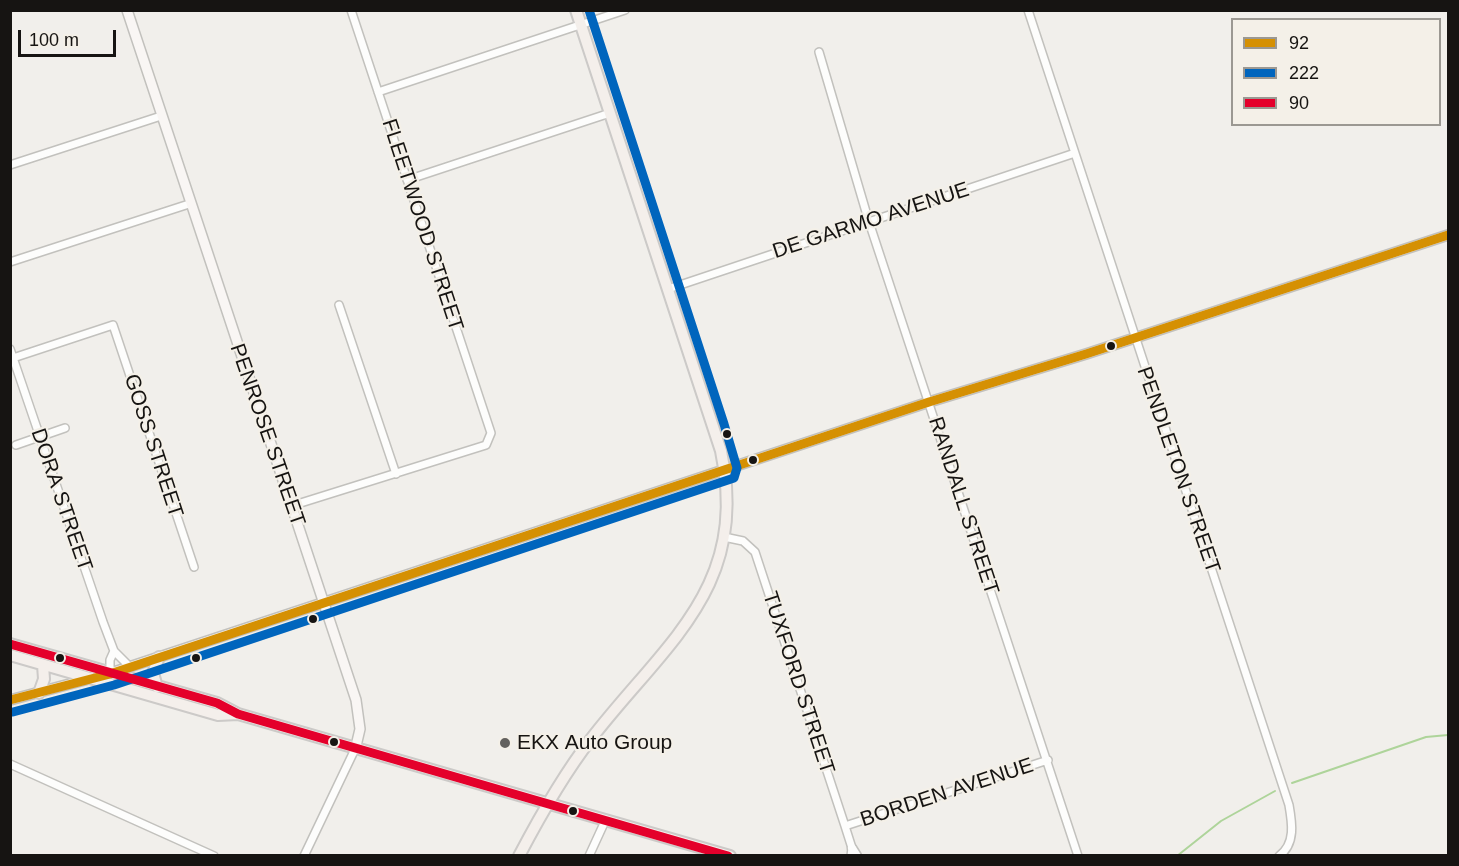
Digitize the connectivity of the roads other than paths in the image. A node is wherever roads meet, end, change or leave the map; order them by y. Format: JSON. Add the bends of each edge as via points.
{"nodes":[{"id":1,"x":127,"y":10,"type":"edge"},
{"id":2,"x":351,"y":10,"type":"edge"},
{"id":3,"x":576,"y":10,"type":"edge"},
{"id":4,"x":625,"y":10,"type":"edge"},
{"id":5,"x":1028,"y":10,"type":"edge"},
{"id":6,"x":581,"y":25,"type":"junction"},
{"id":7,"x":819,"y":52,"type":"dead end"},
{"id":8,"x":378,"y":92,"type":"junction"},
{"id":9,"x":610,"y":113,"type":"junction"},
{"id":10,"x":161,"y":116,"type":"junction"},
{"id":11,"x":1075,"y":153,"type":"junction"},
{"id":12,"x":10,"y":165,"type":"edge"},
{"id":13,"x":406,"y":180,"type":"junction"},
{"id":14,"x":189,"y":204,"type":"junction"},
{"id":15,"x":869,"y":222,"type":"junction"},
{"id":16,"x":1449,"y":235,"type":"edge"},
{"id":17,"x":10,"y":262,"type":"edge"},
{"id":18,"x":668,"y":289,"type":"junction"},
{"id":19,"x":339,"y":304,"type":"dead end"},
{"id":20,"x":1134,"y":338,"type":"junction"},
{"id":21,"x":10,"y":349,"type":"edge"},
{"id":22,"x":12,"y":359,"type":"edge"},
{"id":23,"x":929,"y":402,"type":"junction"},
{"id":24,"x":65,"y":428,"type":"dead end"},
{"id":25,"x":39,"y":437,"type":"junction"},
{"id":26,"x":16,"y":445,"type":"dead end"},
{"id":27,"x":725,"y":470,"type":"junction"},
{"id":28,"x":396,"y":474,"type":"junction"},
{"id":29,"x":291,"y":506,"type":"junction"},
{"id":30,"x":724,"y":537,"type":"junction"},
{"id":31,"x":194,"y":567,"type":"dead end"},
{"id":32,"x":324,"y":602,"type":"junction"},
{"id":33,"x":10,"y":644,"type":"edge"},
{"id":34,"x":114,"y":651,"type":"junction"},
{"id":35,"x":10,"y":655,"type":"edge"},
{"id":36,"x":159,"y":657,"type":"junction"},
{"id":37,"x":43,"y":665,"type":"junction"},
{"id":38,"x":130,"y":667,"type":"junction"},
{"id":39,"x":110,"y":674,"type":"junction"},
{"id":40,"x":91,"y":678,"type":"junction"},
{"id":41,"x":157,"y":687,"type":"junction"},
{"id":42,"x":39,"y":693,"type":"junction"},
{"id":43,"x":10,"y":700,"type":"edge"},
{"id":44,"x":238,"y":714,"type":"junction"},
{"id":45,"x":356,"y":746,"type":"junction"},
{"id":46,"x":1048,"y":760,"type":"junction"},
{"id":47,"x":10,"y":764,"type":"edge"},
{"id":48,"x":549,"y":803,"type":"junction"},
{"id":49,"x":606,"y":819,"type":"junction"},
{"id":50,"x":845,"y":826,"type":"junction"},
{"id":51,"x":853,"y":853,"type":"edge"},
{"id":52,"x":214,"y":855,"type":"edge"},
{"id":53,"x":304,"y":855,"type":"edge"},
{"id":54,"x":519,"y":855,"type":"edge"},
{"id":55,"x":589,"y":855,"type":"edge"},
{"id":56,"x":730,"y":855,"type":"edge"},
{"id":57,"x":1078,"y":855,"type":"edge"},
{"id":58,"x":1279,"y":855,"type":"edge"}],
"edges":[{"from":1,"to":10,"type":"main road","name":"PENROSE STREET"},
{"from":2,"to":8,"type":"street","name":"FLEETWOOD STREET"},
{"from":3,"to":6,"type":"main road"},
{"from":4,"to":6,"type":"street"},
{"from":5,"to":11,"type":"street","name":"PENDLETON STREET"},
{"from":6,"to":8,"type":"street"},
{"from":6,"to":9,"type":"main road"},
{"from":7,"to":15,"type":"street","name":"RANDALL STREET"},
{"from":8,"to":13,"type":"street","name":"FLEETWOOD STREET"},
{"from":9,"to":13,"type":"street"},
{"from":9,"to":18,"type":"main road"},
{"from":10,"to":12,"type":"street"},
{"from":10,"to":14,"type":"main road","name":"PENROSE STREET"},
{"from":11,"to":15,"type":"street","name":"DE GARMO AVENUE"},
{"from":11,"to":20,"type":"street","name":"PENDLETON STREET"},
{"from":13,"to":28,"type":"street","name":"FLEETWOOD STREET","via":[[491,433],[486,445]]},
{"from":14,"to":17,"type":"street"},
{"from":14,"to":29,"type":"main road","name":"PENROSE STREET"},
{"from":15,"to":18,"type":"street","name":"DE GARMO AVENUE"},
{"from":15,"to":23,"type":"street","name":"RANDALL STREET"},
{"from":16,"to":20,"type":"main road"},
{"from":18,"to":27,"type":"main road"},
{"from":19,"to":28,"type":"street"},
{"from":20,"to":23,"type":"main road"},
{"from":20,"to":58,"type":"street","name":"PENDLETON STREET","via":[[1289,805],[1293,827],[1285,851]]},
{"from":21,"to":22,"type":"street","name":"DORA STREET"},
{"from":22,"to":25,"type":"street","name":"DORA STREET"},
{"from":22,"to":31,"type":"street","name":"GOSS STREET","via":[[113,325]]},
{"from":23,"to":27,"type":"main road"},
{"from":23,"to":46,"type":"street","name":"RANDALL STREET"},
{"from":24,"to":25,"type":"street"},
{"from":25,"to":26,"type":"street"},
{"from":25,"to":34,"type":"street","name":"DORA STREET"},
{"from":27,"to":30,"type":"main road"},
{"from":27,"to":32,"type":"main road"},
{"from":28,"to":29,"type":"street"},
{"from":29,"to":32,"type":"main road","name":"PENROSE STREET"},
{"from":30,"to":48,"type":"main road","via":[[715,572],[696,612],[591,739]]},
{"from":30,"to":50,"type":"street","name":"TUXFORD STREET","via":[[743,541],[754,552]]},
{"from":32,"to":36,"type":"main road"},
{"from":32,"to":45,"type":"main road","name":"PENROSE STREET","via":[[358,707],[360,729]]},
{"from":33,"to":39,"type":"main road"},
{"from":34,"to":38,"type":"street","name":"DORA STREET"},
{"from":34,"to":39,"type":"street","name":"DORA STREET"},
{"from":35,"to":37,"type":"main road"},
{"from":36,"to":38,"type":"main road"},
{"from":36,"to":41,"type":"main road","via":[[153,673]]},
{"from":37,"to":40,"type":"main road"},
{"from":37,"to":42,"type":"main road"},
{"from":38,"to":39,"type":"main road"},
{"from":39,"to":40,"type":"main road"},
{"from":39,"to":41,"type":"main road"},
{"from":40,"to":42,"type":"main road"},
{"from":40,"to":44,"type":"main road","via":[[218,715]]},
{"from":41,"to":44,"type":"main road","via":[[229,707]]},
{"from":42,"to":43,"type":"main road"},
{"from":44,"to":45,"type":"main road"},
{"from":45,"to":48,"type":"main road"},
{"from":45,"to":53,"type":"street","name":"PENROSE STREET"},
{"from":46,"to":50,"type":"street","name":"BORDEN AVENUE"},
{"from":46,"to":57,"type":"street","name":"RANDALL STREET"},
{"from":47,"to":52,"type":"street"},
{"from":48,"to":49,"type":"main road"},
{"from":48,"to":54,"type":"main road"},
{"from":49,"to":55,"type":"street"},
{"from":49,"to":56,"type":"main road"},
{"from":50,"to":51,"type":"street","name":"TUXFORD STREET"}]}
